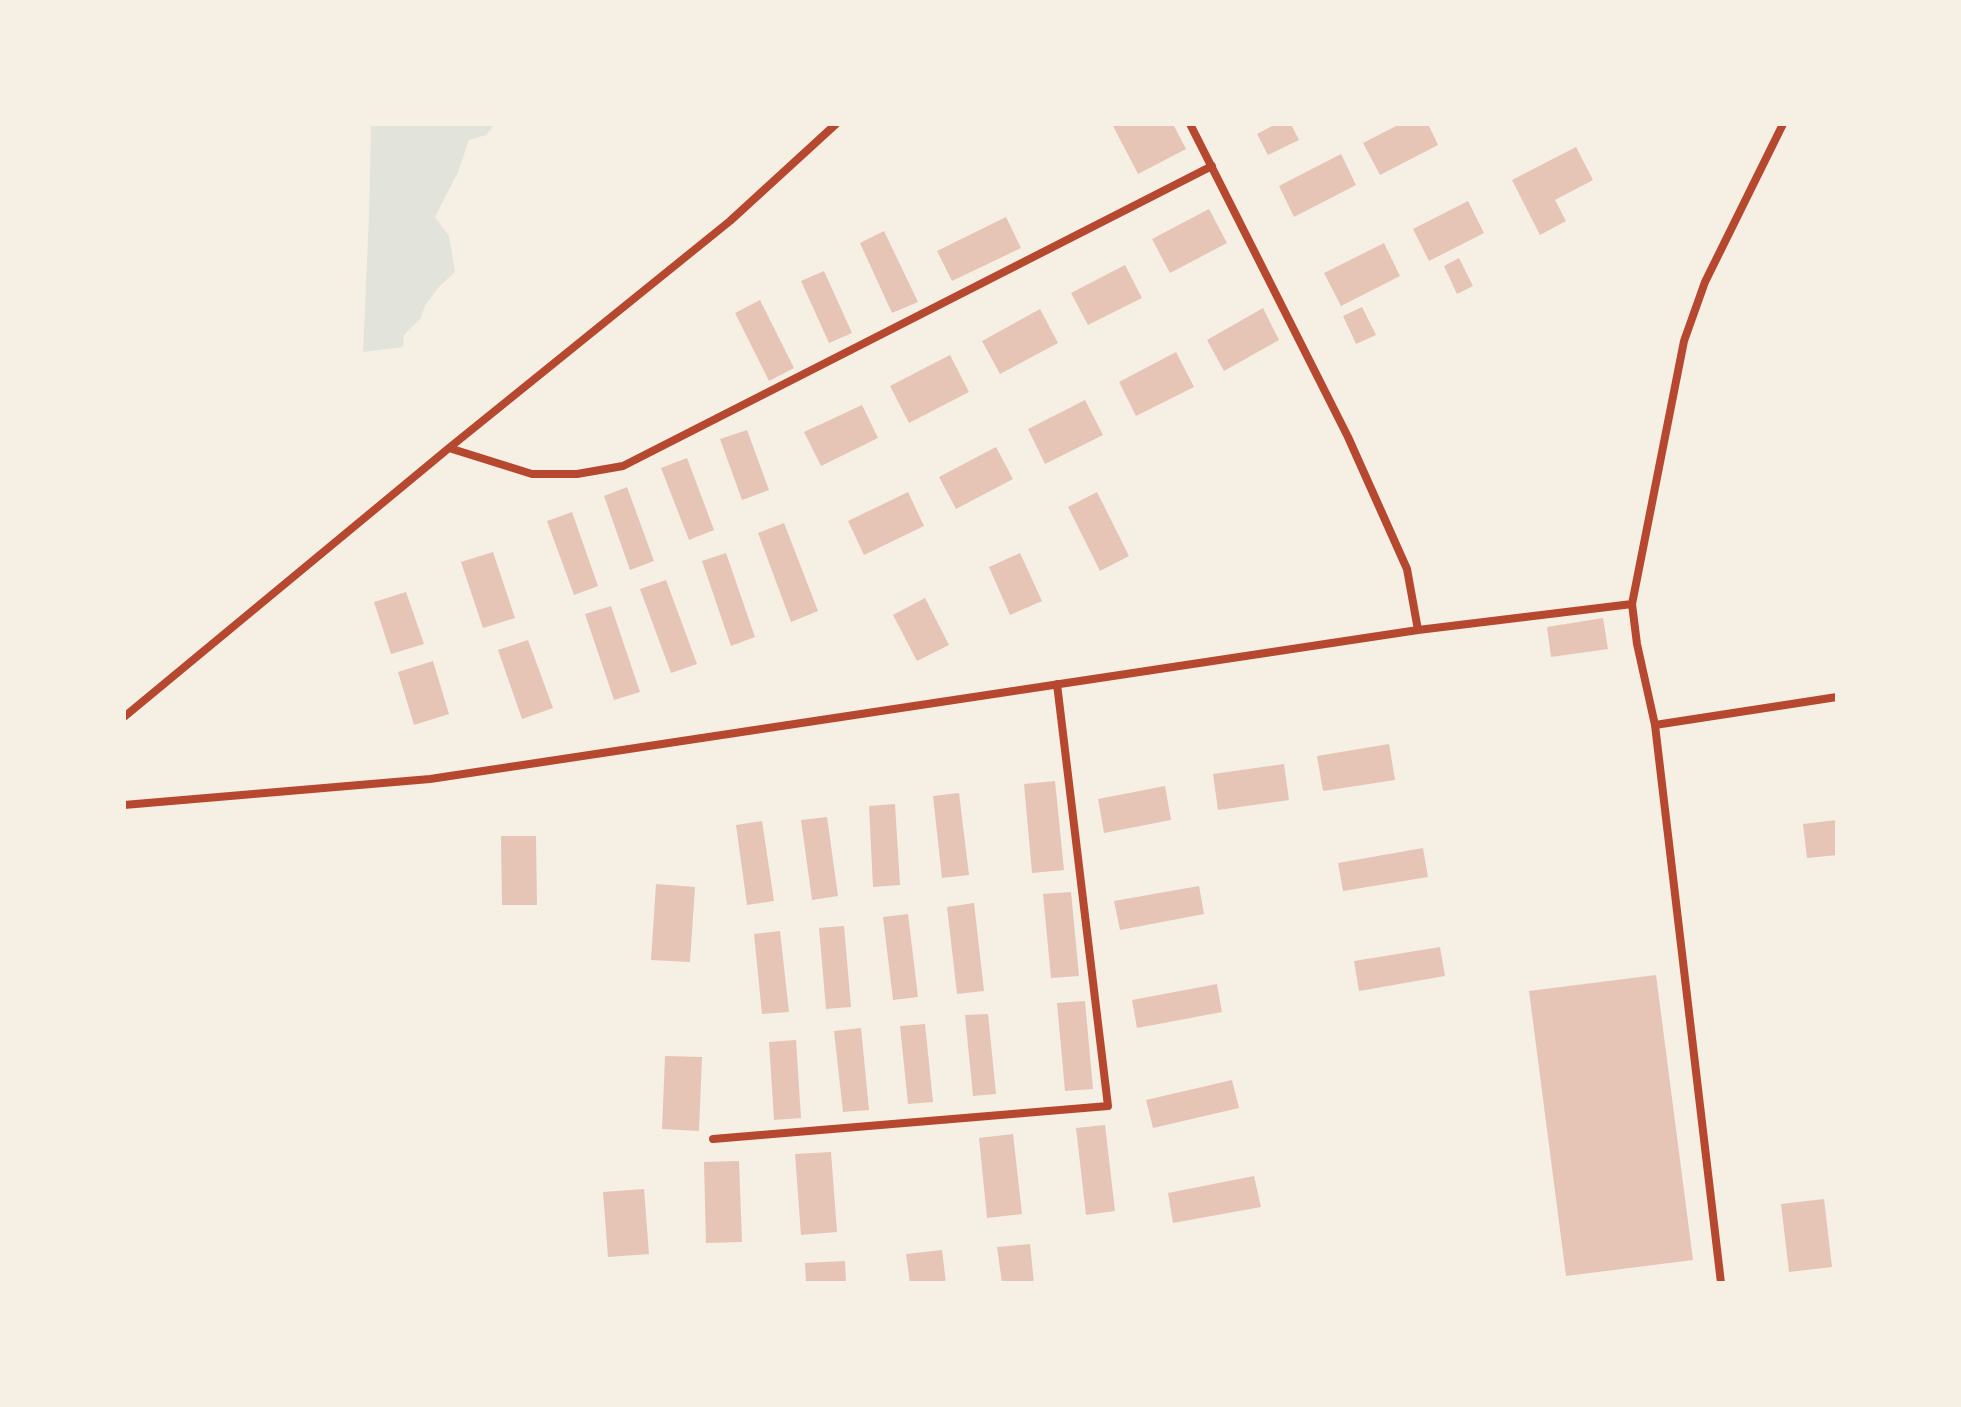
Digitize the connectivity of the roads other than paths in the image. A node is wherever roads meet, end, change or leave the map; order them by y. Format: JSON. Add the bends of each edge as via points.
{"nodes":[{"id":1,"x":836,"y":124,"type":"edge"},
{"id":2,"x":1190,"y":124,"type":"edge"},
{"id":3,"x":1783,"y":124,"type":"edge"},
{"id":4,"x":1212,"y":166,"type":"junction"},
{"id":5,"x":449,"y":448,"type":"junction"},
{"id":6,"x":1632,"y":604,"type":"junction"},
{"id":7,"x":1418,"y":630,"type":"junction"},
{"id":8,"x":1057,"y":684,"type":"junction"},
{"id":9,"x":1837,"y":697,"type":"edge"},
{"id":10,"x":124,"y":717,"type":"edge"},
{"id":11,"x":1655,"y":725,"type":"junction"},
{"id":12,"x":124,"y":805,"type":"edge"},
{"id":13,"x":713,"y":1139,"type":"dead end"},
{"id":14,"x":1721,"y":1283,"type":"edge"}],
"edges":[{"from":1,"to":5,"type":"street","via":[[730,221]]},
{"from":2,"to":4,"type":"street"},
{"from":3,"to":6,"type":"street","via":[[1705,282],[1684,341]]},
{"from":4,"to":5,"type":"street","via":[[623,466],[532,474]]},
{"from":4,"to":7,"type":"street","via":[[1407,569]]},
{"from":5,"to":10,"type":"street"},
{"from":6,"to":7,"type":"street"},
{"from":6,"to":11,"type":"street"},
{"from":7,"to":8,"type":"street"},
{"from":8,"to":12,"type":"street","via":[[430,779]]},
{"from":8,"to":13,"type":"street","via":[[1108,1106]]},
{"from":9,"to":11,"type":"street"},
{"from":11,"to":14,"type":"street"}]}
